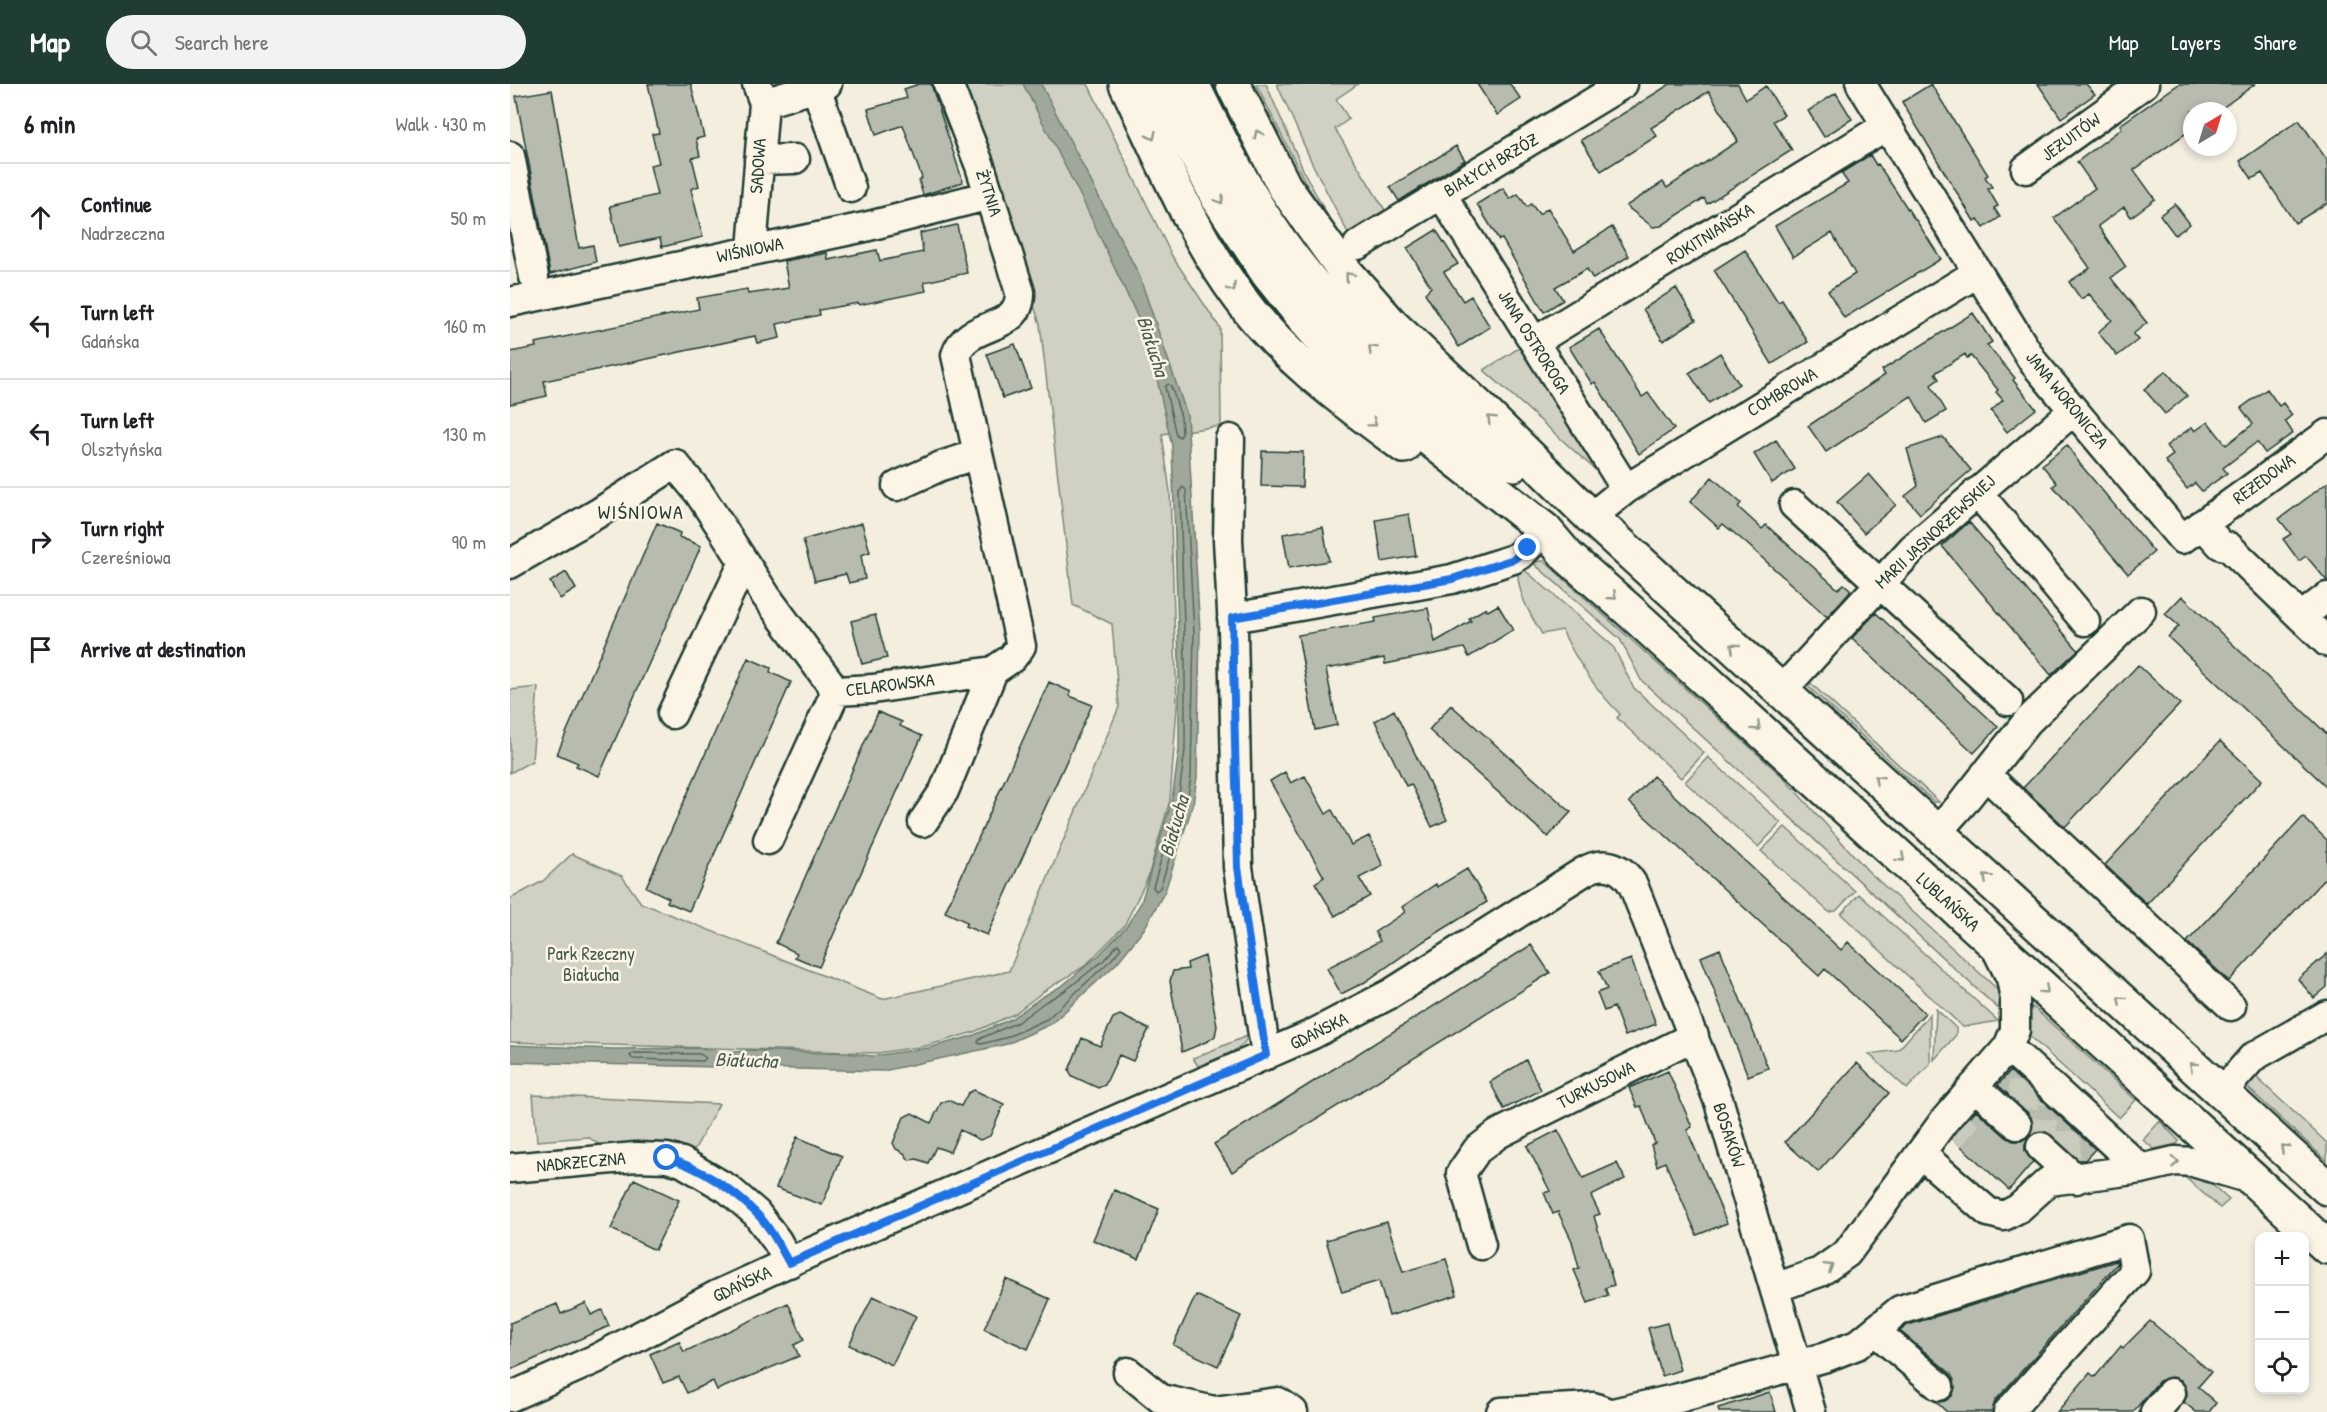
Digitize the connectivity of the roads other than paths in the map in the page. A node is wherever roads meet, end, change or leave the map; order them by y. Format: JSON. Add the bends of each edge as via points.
{"nodes":[{"id":1,"x":948,"y":84,"type":"edge"},
{"id":2,"x":1126,"y":84,"type":"edge"},
{"id":3,"x":1160,"y":84,"type":"edge"},
{"id":4,"x":1192,"y":84,"type":"edge"},
{"id":5,"x":1233,"y":84,"type":"edge"},
{"id":6,"x":1623,"y":84,"type":"edge"},
{"id":7,"x":1861,"y":84,"type":"edge"},
{"id":8,"x":2144,"y":84,"type":"edge"},
{"id":9,"x":821,"y":86,"type":"edge"},
{"id":10,"x":760,"y":94,"type":"edge"},
{"id":11,"x":1887,"y":126,"type":"junction"},
{"id":12,"x":1205,"y":143,"type":"junction"},
{"id":13,"x":510,"y":156,"type":"edge"},
{"id":14,"x":795,"y":159,"type":"dead end"},
{"id":15,"x":759,"y":160,"type":"junction"},
{"id":16,"x":2026,"y":169,"type":"dead end"},
{"id":17,"x":851,"y":188,"type":"dead end"},
{"id":18,"x":990,"y":195,"type":"junction"},
{"id":19,"x":1442,"y":195,"type":"junction"},
{"id":20,"x":1358,"y":245,"type":"dead end"},
{"id":21,"x":752,"y":249,"type":"junction"},
{"id":22,"x":1977,"y":273,"type":"junction"},
{"id":23,"x":534,"y":277,"type":"dead end"},
{"id":24,"x":510,"y":302,"type":"edge"},
{"id":25,"x":1534,"y":342,"type":"junction"},
{"id":26,"x":2073,"y":411,"type":"junction"},
{"id":27,"x":2327,"y":434,"type":"edge"},
{"id":28,"x":1230,"y":439,"type":"dead end"},
{"id":29,"x":978,"y":454,"type":"junction"},
{"id":30,"x":897,"y":486,"type":"dead end"},
{"id":31,"x":1626,"y":489,"type":"junction"},
{"id":32,"x":1977,"y":492,"type":"junction"},
{"id":33,"x":1794,"y":505,"type":"dead end"},
{"id":34,"x":1593,"y":519,"type":"junction"},
{"id":35,"x":2202,"y":524,"type":"junction"},
{"id":36,"x":1533,"y":542,"type":"junction"},
{"id":37,"x":1568,"y":558,"type":"junction"},
{"id":38,"x":744,"y":562,"type":"junction"},
{"id":39,"x":510,"y":564,"type":"edge"},
{"id":40,"x":1878,"y":584,"type":"junction"},
{"id":41,"x":2327,"y":597,"type":"edge"},
{"id":42,"x":2141,"y":611,"type":"dead end"},
{"id":43,"x":2301,"y":617,"type":"junction"},
{"id":44,"x":1232,"y":618,"type":"junction"},
{"id":45,"x":2085,"y":621,"type":"dead end"},
{"id":46,"x":2327,"y":642,"type":"edge"},
{"id":47,"x":993,"y":671,"type":"junction"},
{"id":48,"x":1782,"y":690,"type":"junction"},
{"id":49,"x":836,"y":691,"type":"junction"},
{"id":50,"x":2008,"y":701,"type":"dead end"},
{"id":51,"x":672,"y":714,"type":"dead end"},
{"id":52,"x":1985,"y":774,"type":"junction"},
{"id":53,"x":923,"y":822,"type":"dead end"},
{"id":54,"x":1937,"y":832,"type":"junction"},
{"id":55,"x":768,"y":840,"type":"dead end"},
{"id":56,"x":1620,"y":870,"type":"joint"},
{"id":57,"x":1990,"y":940,"type":"junction"},
{"id":58,"x":2231,"y":1006,"type":"dead end"},
{"id":59,"x":2327,"y":1015,"type":"edge"},
{"id":60,"x":1694,"y":1036,"type":"junction"},
{"id":61,"x":1266,"y":1055,"type":"junction"},
{"id":62,"x":2040,"y":1085,"type":"junction"},
{"id":63,"x":2222,"y":1092,"type":"junction"},
{"id":64,"x":1979,"y":1097,"type":"junction"},
{"id":65,"x":2017,"y":1125,"type":"dead end"},
{"id":66,"x":1950,"y":1137,"type":"tunnel mouth"},
{"id":67,"x":1925,"y":1157,"type":"junction"},
{"id":68,"x":510,"y":1168,"type":"edge"},
{"id":69,"x":2141,"y":1169,"type":"junction"},
{"id":70,"x":2254,"y":1180,"type":"junction"},
{"id":71,"x":2327,"y":1188,"type":"edge"},
{"id":72,"x":1481,"y":1245,"type":"dead end"},
{"id":73,"x":2327,"y":1247,"type":"edge"},
{"id":74,"x":789,"y":1263,"type":"junction"},
{"id":75,"x":1775,"y":1288,"type":"junction"},
{"id":76,"x":1875,"y":1331,"type":"junction"},
{"id":77,"x":1797,"y":1366,"type":"junction"},
{"id":78,"x":1128,"y":1372,"type":"dead end"},
{"id":79,"x":1939,"y":1386,"type":"dead end"},
{"id":80,"x":510,"y":1397,"type":"edge"},
{"id":81,"x":1293,"y":1412,"type":"edge"},
{"id":82,"x":1501,"y":1412,"type":"edge"},
{"id":83,"x":1606,"y":1412,"type":"edge"},
{"id":84,"x":1617,"y":1412,"type":"edge"},
{"id":85,"x":1811,"y":1412,"type":"edge"},
{"id":86,"x":2008,"y":1412,"type":"edge"}],
"edges":[{"from":1,"to":18,"type":"street","name":"ŻYTNIA"},
{"from":2,"to":36,"type":"main road","one_way":true,"via":[[1201,239],[1240,299],[1274,338],[1354,409]]},
{"from":3,"to":12,"type":"main road"},
{"from":4,"to":12,"type":"main road"},
{"from":34,"to":5,"type":"main road","one_way":true,"via":[[1392,326],[1344,270],[1284,186]]},
{"from":6,"to":19,"type":"street","name":"BIAŁYCH BRZÓZ"},
{"from":7,"to":11,"type":"street","name":"JANA WORONICZA"},
{"from":8,"to":16,"type":"street","name":"JEZUITÓW"},
{"from":9,"to":10,"type":"street"},
{"from":9,"to":17,"type":"street"},
{"from":10,"to":15,"type":"street","name":"SADOWA"},
{"from":11,"to":22,"type":"street","name":"JANA WORONICZA"},
{"from":11,"to":25,"type":"street","name":"ROKITNIAŃSKA"},
{"from":34,"to":12,"type":"main road","one_way":true,"via":[[1464,428],[1373,350],[1315,286],[1256,204]]},
{"from":12,"to":37,"type":"main road","one_way":true,"via":[[1218,198],[1288,300],[1336,356],[1407,423],[1545,530]]},
{"from":13,"to":23,"type":"street"},
{"from":14,"to":15,"type":"street"},
{"from":15,"to":21,"type":"street","name":"SADOWA"},
{"from":18,"to":21,"type":"street","name":"WIŚNIOWA","via":[[865,227]]},
{"from":18,"to":29,"type":"street","name":"ŻYTNIA","via":[[1020,303],[1015,314],[967,337],[956,355]]},
{"from":19,"to":20,"type":"street","name":"BIAŁYCH BRZÓZ"},
{"from":19,"to":25,"type":"street","name":"JANA OSTROROGA"},
{"from":21,"to":24,"type":"street","name":"WIŚNIOWA"},
{"from":22,"to":26,"type":"street","name":"JANA WORONICZA","via":[[2034,363]]},
{"from":22,"to":31,"type":"street","name":"COMBROWA"},
{"from":25,"to":31,"type":"street","name":"JANA OSTROROGA"},
{"from":26,"to":32,"type":"street","name":"MARII JASNORZEWSKIEJ"},
{"from":26,"to":35,"type":"street","name":"JANA WORONICZA","via":[[2182,539]]},
{"from":27,"to":35,"type":"street","name":"REZEDOWA"},
{"from":28,"to":44,"type":"street","via":[[1228,540]]},
{"from":29,"to":30,"type":"street"},
{"from":29,"to":47,"type":"street","via":[[1021,646]]},
{"from":31,"to":34,"type":"street","name":"COMBROWA"},
{"from":32,"to":40,"type":"street","name":"MARII JASNORZEWSKIEJ"},
{"from":32,"to":45,"type":"street"},
{"from":33,"to":40,"type":"street"},
{"from":48,"to":34,"type":"main road","one_way":true},
{"from":35,"to":43,"type":"street"},
{"from":36,"to":37,"type":"main road"},
{"from":36,"to":44,"type":"street","via":[[1514,559],[1452,579]]},
{"from":37,"to":57,"type":"main road","name":"LUBLAŃSKA","one_way":true},
{"from":38,"to":39,"type":"street","name":"CELAROWSKA","via":[[675,464]]},
{"from":38,"to":49,"type":"street","name":"CELAROWSKA"},
{"from":38,"to":51,"type":"street"},
{"from":40,"to":48,"type":"street","name":"MARII JASNORZEWSKIEJ"},
{"from":40,"to":50,"type":"street"},
{"from":41,"to":43,"type":"street"},
{"from":42,"to":52,"type":"street","via":[[2034,715]]},
{"from":43,"to":46,"type":"street"},
{"from":44,"to":61,"type":"street","via":[[1238,867]]},
{"from":47,"to":49,"type":"street","name":"CELAROWSKA"},
{"from":47,"to":53,"type":"street","via":[[944,791]]},
{"from":54,"to":48,"type":"main road","one_way":true},
{"from":49,"to":55,"type":"street"},
{"from":52,"to":54,"type":"street"},
{"from":52,"to":58,"type":"street","via":[[2174,939]]},
{"from":63,"to":54,"type":"main road","one_way":true},
{"from":56,"to":60,"type":"street","name":"BOSAKÓW","via":[[1634,885]]},
{"from":56,"to":61,"type":"street","name":"GDAŃSKA","via":[[1606,865],[1591,867],[1370,1006]]},
{"from":57,"to":62,"type":"street","via":[[2012,978],[2015,1030]]},
{"from":57,"to":70,"type":"main road","name":"LUBLAŃSKA","one_way":true},
{"from":59,"to":63,"type":"street","via":[[2253,1057]]},
{"from":60,"to":72,"type":"street","name":"TURKUSOWA","via":[[1498,1134],[1477,1150],[1461,1173]]},
{"from":60,"to":75,"type":"street","name":"BOSAKÓW","via":[[1733,1144]]},
{"from":61,"to":74,"type":"street","name":"GDAŃSKA"},
{"from":62,"to":64,"type":"street"},
{"from":62,"to":69,"type":"street"},
{"from":71,"to":63,"type":"main road","one_way":true},
{"from":64,"to":65,"type":"street"},
{"from":64,"to":67,"type":"street","via":[[1944,1121]]},
{"from":66,"to":67,"type":"street"},
{"from":67,"to":69,"type":"street","via":[[1988,1212],[2004,1216],[2049,1181],[2062,1163]]},
{"from":75,"to":67,"type":"street","one_way":true,"via":[[1820,1272],[1847,1253]]},
{"from":68,"to":74,"type":"street","name":"NADRZECZNA","via":[[636,1157],[682,1162],[728,1189],[756,1213]]},
{"from":69,"to":70,"type":"street","one_way":true,"via":[[2184,1161]]},
{"from":70,"to":73,"type":"main road","name":"LUBLAŃSKA"},
{"from":74,"to":80,"type":"street","name":"GDAŃSKA"},
{"from":75,"to":77,"type":"street","name":"BOSAKÓW"},
{"from":76,"to":77,"type":"street","via":[[1857,1345]]},
{"from":76,"to":79,"type":"street"},
{"from":76,"to":86,"type":"street","via":[[1900,1310],[2129,1239],[2135,1270]]},
{"from":77,"to":84,"type":"street"},
{"from":77,"to":85,"type":"street","name":"BOSAKÓW"},
{"from":78,"to":81,"type":"street","via":[[1161,1399],[1214,1411],[1278,1402]]},
{"from":82,"to":83,"type":"street","via":[[1593,1407]]}]}
